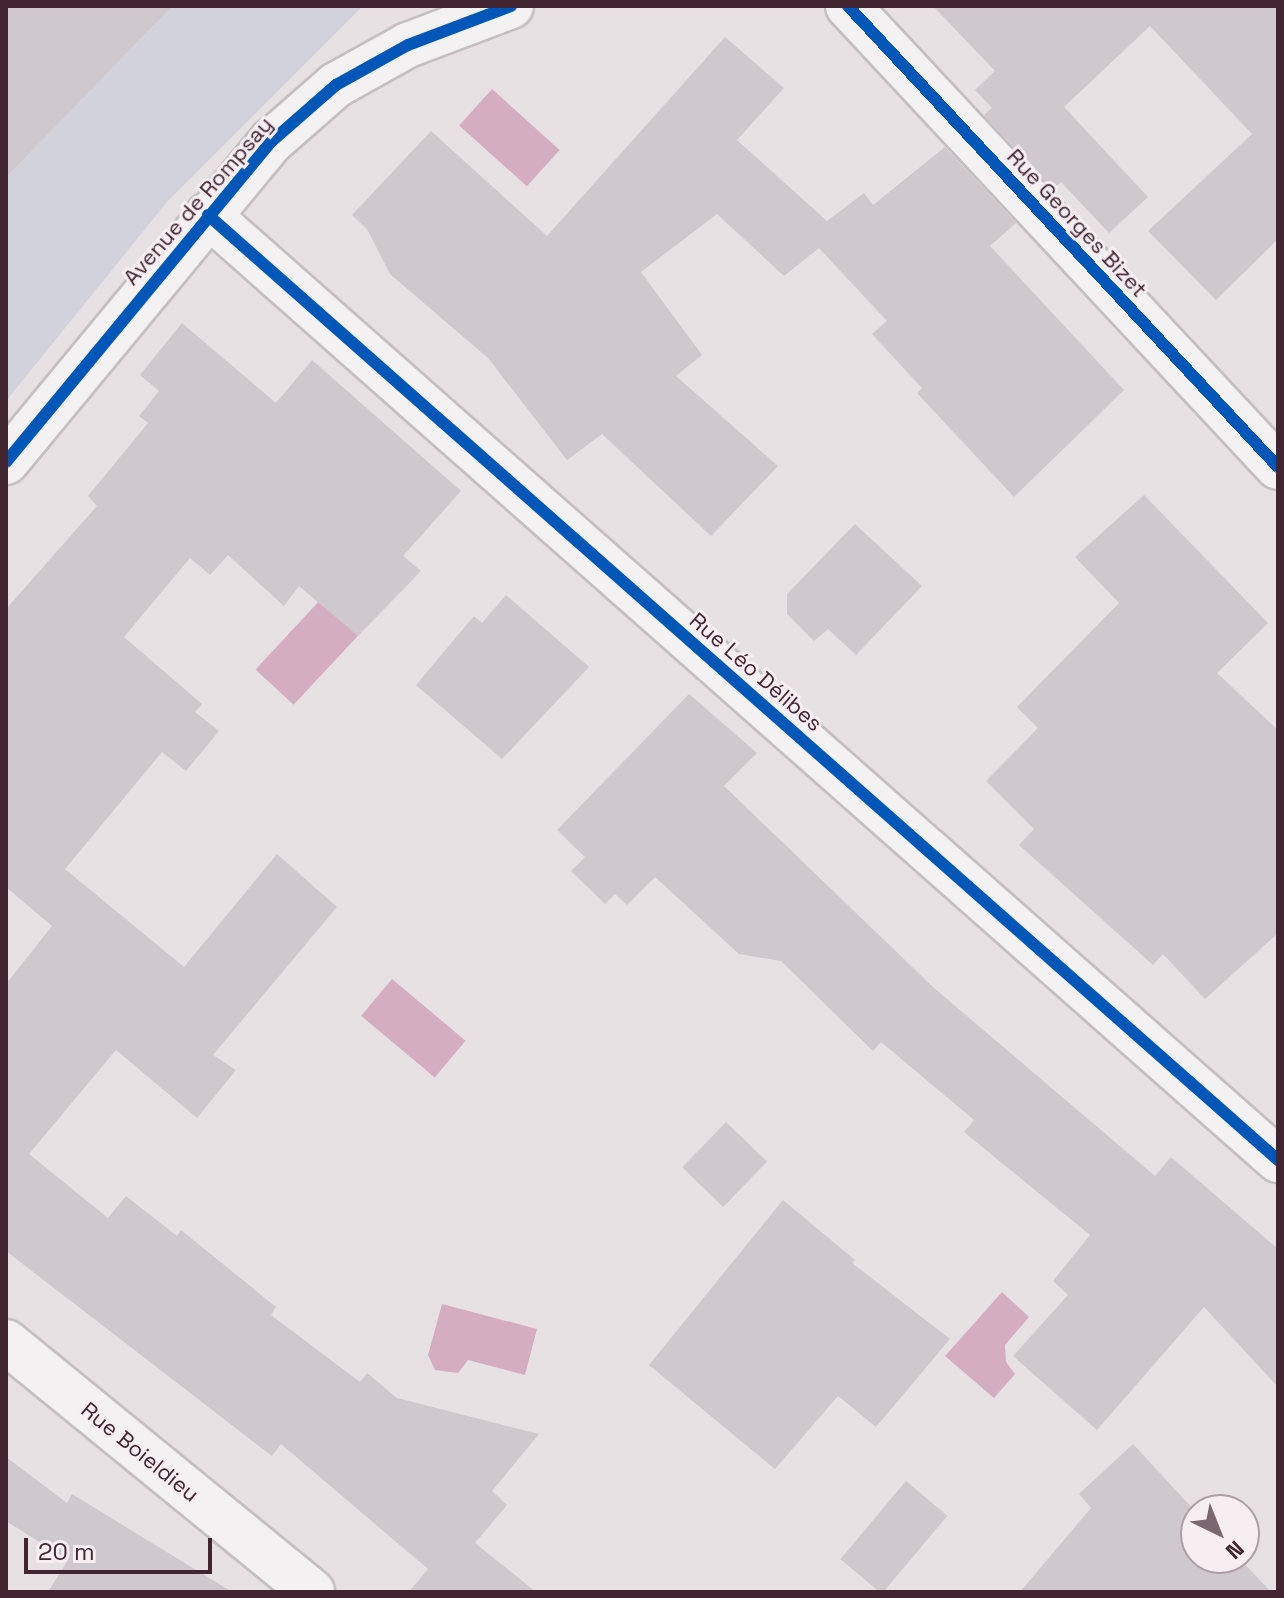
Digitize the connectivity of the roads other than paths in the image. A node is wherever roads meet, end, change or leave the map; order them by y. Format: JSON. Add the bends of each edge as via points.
{"nodes":[{"id":1,"x":511,"y":6,"type":"edge"},
{"id":2,"x":848,"y":6,"type":"edge"},
{"id":3,"x":208,"y":215,"type":"junction"},
{"id":4,"x":6,"y":462,"type":"edge"},
{"id":5,"x":1278,"y":467,"type":"edge"},
{"id":6,"x":1278,"y":1160,"type":"edge"},
{"id":7,"x":6,"y":1342,"type":"edge"},
{"id":8,"x":312,"y":1592,"type":"edge"}],
"edges":[{"from":1,"to":3,"type":"street","name":"Avenue de Rompsay","via":[[408,45],[336,85],[272,141]]},
{"from":2,"to":5,"type":"street","name":"Rue Georges Bizet"},
{"from":3,"to":4,"type":"street","name":"Avenue de Rompsay"},
{"from":3,"to":6,"type":"street","name":"Rue Léo Délibes"},
{"from":7,"to":8,"type":"street","name":"Rue Boieldieu"}]}
